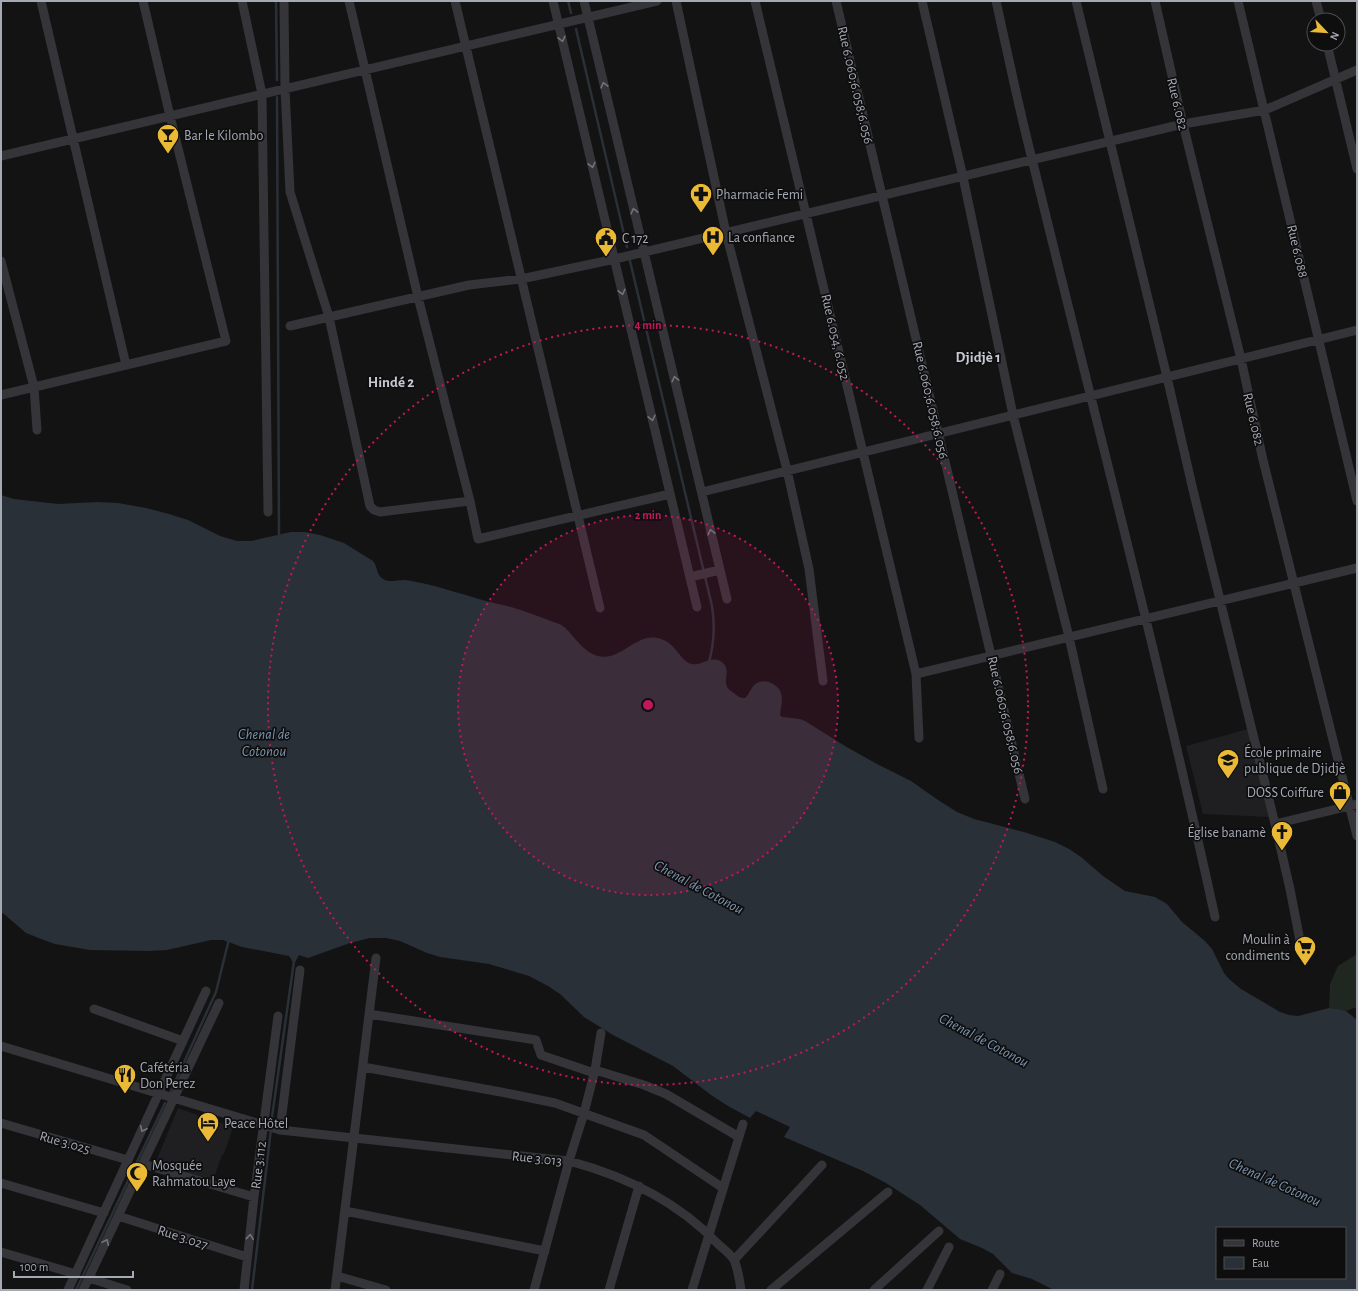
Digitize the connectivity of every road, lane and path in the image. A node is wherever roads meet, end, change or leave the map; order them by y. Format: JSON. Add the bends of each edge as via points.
{"nodes":[{"id":1,"x":41,"y":1,"type":"edge"},
{"id":2,"x":143,"y":1,"type":"edge"},
{"id":3,"x":242,"y":1,"type":"edge"},
{"id":4,"x":284,"y":1,"type":"edge"},
{"id":5,"x":349,"y":1,"type":"edge"},
{"id":6,"x":455,"y":1,"type":"edge"},
{"id":7,"x":553,"y":1,"type":"edge"},
{"id":8,"x":584,"y":1,"type":"edge"},
{"id":9,"x":657,"y":1,"type":"edge"},
{"id":10,"x":676,"y":1,"type":"edge"},
{"id":11,"x":755,"y":1,"type":"edge"},
{"id":12,"x":836,"y":1,"type":"edge"},
{"id":13,"x":922,"y":1,"type":"edge"},
{"id":14,"x":996,"y":1,"type":"edge"},
{"id":15,"x":1076,"y":1,"type":"edge"},
{"id":16,"x":1154,"y":1,"type":"edge"},
{"id":17,"x":1238,"y":1,"type":"edge"},
{"id":18,"x":1316,"y":1,"type":"edge"},
{"id":19,"x":1319,"y":12,"type":"edge"},
{"id":20,"x":585,"y":18,"type":"junction"},
{"id":21,"x":562,"y":24,"type":"junction"},
{"id":22,"x":466,"y":46,"type":"junction"},
{"id":23,"x":1329,"y":52,"type":"edge"},
{"id":24,"x":365,"y":70,"type":"junction"},
{"id":25,"x":1357,"y":70,"type":"edge"},
{"id":26,"x":1336,"y":78,"type":"junction"},
{"id":27,"x":285,"y":89,"type":"junction"},
{"id":28,"x":262,"y":94,"type":"junction"},
{"id":29,"x":1265,"y":110,"type":"junction"},
{"id":30,"x":170,"y":116,"type":"junction"},
{"id":31,"x":1183,"y":124,"type":"junction"},
{"id":32,"x":73,"y":139,"type":"junction"},
{"id":33,"x":1110,"y":142,"type":"junction"},
{"id":34,"x":1,"y":156,"type":"edge"},
{"id":35,"x":1032,"y":160,"type":"junction"},
{"id":36,"x":1357,"y":169,"type":"edge"},
{"id":37,"x":963,"y":177,"type":"junction"},
{"id":38,"x":882,"y":196,"type":"junction"},
{"id":39,"x":806,"y":214,"type":"junction"},
{"id":40,"x":726,"y":233,"type":"junction"},
{"id":41,"x":644,"y":252,"type":"junction"},
{"id":42,"x":615,"y":259,"type":"junction"},
{"id":43,"x":1,"y":261,"type":"edge"},
{"id":44,"x":521,"y":279,"type":"junction"},
{"id":45,"x":418,"y":297,"type":"junction"},
{"id":46,"x":329,"y":317,"type":"junction"},
{"id":47,"x":290,"y":326,"type":"dead end"},
{"id":48,"x":1357,"y":330,"type":"edge"},
{"id":49,"x":1318,"y":340,"type":"junction"},
{"id":50,"x":1241,"y":359,"type":"junction"},
{"id":51,"x":126,"y":365,"type":"junction"},
{"id":52,"x":1167,"y":377,"type":"junction"},
{"id":53,"x":34,"y":387,"type":"junction"},
{"id":54,"x":1,"y":395,"type":"edge"},
{"id":55,"x":1091,"y":396,"type":"junction"},
{"id":56,"x":1013,"y":415,"type":"junction"},
{"id":57,"x":37,"y":430,"type":"dead end"},
{"id":58,"x":938,"y":433,"type":"junction"},
{"id":59,"x":863,"y":452,"type":"junction"},
{"id":60,"x":787,"y":470,"type":"junction"},
{"id":61,"x":702,"y":492,"type":"junction"},
{"id":62,"x":670,"y":494,"type":"junction"},
{"id":63,"x":470,"y":501,"type":"junction"},
{"id":64,"x":1357,"y":501,"type":"edge"},
{"id":65,"x":268,"y":512,"type":"dead end"},
{"id":66,"x":578,"y":516,"type":"junction"},
{"id":67,"x":1357,"y":568,"type":"edge"},
{"id":68,"x":720,"y":570,"type":"junction"},
{"id":69,"x":694,"y":577,"type":"junction"},
{"id":70,"x":1294,"y":583,"type":"junction"},
{"id":71,"x":727,"y":599,"type":"dead end"},
{"id":72,"x":1220,"y":601,"type":"junction"},
{"id":73,"x":697,"y":607,"type":"dead end"},
{"id":74,"x":600,"y":608,"type":"dead end"},
{"id":75,"x":1145,"y":619,"type":"junction"},
{"id":76,"x":1069,"y":637,"type":"junction"},
{"id":77,"x":991,"y":656,"type":"junction"},
{"id":78,"x":916,"y":674,"type":"junction"},
{"id":79,"x":823,"y":681,"type":"dead end"},
{"id":80,"x":919,"y":738,"type":"dead end"},
{"id":81,"x":1103,"y":789,"type":"dead end"},
{"id":82,"x":1025,"y":799,"type":"dead end"},
{"id":83,"x":1353,"y":805,"type":"edge"},
{"id":84,"x":1275,"y":824,"type":"junction"},
{"id":85,"x":1357,"y":836,"type":"edge"},
{"id":86,"x":1215,"y":917,"type":"dead end"},
{"id":87,"x":1302,"y":951,"type":"dead end"},
{"id":88,"x":376,"y":958,"type":"dead end"},
{"id":89,"x":300,"y":970,"type":"dead end"},
{"id":90,"x":206,"y":991,"type":"dead end"},
{"id":91,"x":219,"y":1003,"type":"dead end"},
{"id":92,"x":94,"y":1009,"type":"dead end"},
{"id":93,"x":369,"y":1014,"type":"junction"},
{"id":94,"x":278,"y":1016,"type":"dead end"},
{"id":95,"x":601,"y":1033,"type":"dead end"},
{"id":96,"x":183,"y":1041,"type":"junction"},
{"id":97,"x":1,"y":1046,"type":"edge"},
{"id":98,"x":363,"y":1067,"type":"junction"},
{"id":99,"x":595,"y":1072,"type":"junction"},
{"id":100,"x":159,"y":1093,"type":"junction"},
{"id":101,"x":174,"y":1098,"type":"junction"},
{"id":102,"x":584,"y":1113,"type":"junction"},
{"id":103,"x":1,"y":1123,"type":"edge"},
{"id":104,"x":743,"y":1124,"type":"dead end"},
{"id":105,"x":263,"y":1125,"type":"junction"},
{"id":106,"x":280,"y":1130,"type":"junction"},
{"id":107,"x":739,"y":1137,"type":"junction"},
{"id":108,"x":354,"y":1138,"type":"junction"},
{"id":109,"x":128,"y":1160,"type":"junction"},
{"id":110,"x":569,"y":1161,"type":"junction"},
{"id":111,"x":143,"y":1164,"type":"junction"},
{"id":112,"x":822,"y":1165,"type":"dead end"},
{"id":113,"x":1,"y":1183,"type":"edge"},
{"id":114,"x":639,"y":1186,"type":"junction"},
{"id":115,"x":723,"y":1188,"type":"junction"},
{"id":116,"x":888,"y":1192,"type":"dead end"},
{"id":117,"x":254,"y":1198,"type":"junction"},
{"id":118,"x":345,"y":1211,"type":"junction"},
{"id":119,"x":104,"y":1213,"type":"junction"},
{"id":120,"x":118,"y":1216,"type":"junction"},
{"id":121,"x":939,"y":1231,"type":"dead end"},
{"id":122,"x":709,"y":1234,"type":"junction"},
{"id":123,"x":949,"y":1247,"type":"dead end"},
{"id":124,"x":544,"y":1251,"type":"junction"},
{"id":125,"x":1,"y":1252,"type":"edge"},
{"id":126,"x":247,"y":1257,"type":"junction"},
{"id":127,"x":734,"y":1260,"type":"junction"},
{"id":128,"x":76,"y":1274,"type":"junction"},
{"id":129,"x":1000,"y":1274,"type":"dead end"},
{"id":130,"x":337,"y":1276,"type":"junction"},
{"id":131,"x":89,"y":1278,"type":"junction"},
{"id":132,"x":744,"y":1289,"type":"edge"},
{"id":133,"x":68,"y":1290,"type":"edge"},
{"id":134,"x":83,"y":1290,"type":"edge"},
{"id":135,"x":127,"y":1290,"type":"edge"},
{"id":136,"x":244,"y":1290,"type":"edge"},
{"id":137,"x":336,"y":1290,"type":"edge"},
{"id":138,"x":386,"y":1290,"type":"edge"},
{"id":139,"x":534,"y":1290,"type":"edge"},
{"id":140,"x":609,"y":1290,"type":"edge"},
{"id":141,"x":692,"y":1290,"type":"edge"},
{"id":142,"x":771,"y":1290,"type":"edge"},
{"id":143,"x":874,"y":1290,"type":"edge"},
{"id":144,"x":927,"y":1290,"type":"edge"},
{"id":145,"x":992,"y":1290,"type":"edge"}],
"edges":[{"from":1,"to":32,"type":"street"},
{"from":2,"to":30,"type":"street"},
{"from":3,"to":28,"type":"street"},
{"from":4,"to":27,"type":"street"},
{"from":5,"to":24,"type":"street"},
{"from":6,"to":22,"type":"street"},
{"from":7,"to":21,"type":"street"},
{"from":8,"to":20,"type":"street"},
{"from":9,"to":20,"type":"street"},
{"from":10,"to":40,"type":"street"},
{"from":11,"to":39,"type":"street","name":"Rue 6.054, 6.052"},
{"from":12,"to":38,"type":"street","name":"Rue 6.060;6.058;6.056"},
{"from":13,"to":37,"type":"street"},
{"from":14,"to":35,"type":"street"},
{"from":15,"to":33,"type":"street"},
{"from":16,"to":31,"type":"street","name":"Rue 6.082"},
{"from":17,"to":29,"type":"street","name":"Rue 6.088"},
{"from":18,"to":19,"type":"street"},
{"from":20,"to":21,"type":"street"},
{"from":41,"to":20,"type":"street","one_way":true},
{"from":21,"to":22,"type":"street"},
{"from":21,"to":42,"type":"street","one_way":true},
{"from":22,"to":24,"type":"street"},
{"from":22,"to":44,"type":"street"},
{"from":23,"to":26,"type":"street"},
{"from":24,"to":27,"type":"street"},
{"from":24,"to":45,"type":"street"},
{"from":25,"to":26,"type":"street"},
{"from":26,"to":29,"type":"street"},
{"from":26,"to":36,"type":"street"},
{"from":27,"to":28,"type":"street"},
{"from":27,"to":46,"type":"street","via":[[290,192]]},
{"from":28,"to":30,"type":"street"},
{"from":28,"to":65,"type":"street"},
{"from":29,"to":31,"type":"street"},
{"from":29,"to":49,"type":"street","name":"Rue 6.088"},
{"from":30,"to":32,"type":"street"},
{"from":30,"to":51,"type":"street","via":[[226,341]]},
{"from":31,"to":33,"type":"street"},
{"from":31,"to":50,"type":"street","name":"Rue 6.082"},
{"from":32,"to":34,"type":"street"},
{"from":32,"to":51,"type":"street"},
{"from":33,"to":35,"type":"street"},
{"from":33,"to":52,"type":"street"},
{"from":35,"to":37,"type":"street"},
{"from":35,"to":55,"type":"street"},
{"from":37,"to":38,"type":"street"},
{"from":37,"to":56,"type":"street"},
{"from":38,"to":39,"type":"street"},
{"from":38,"to":58,"type":"street","name":"Rue 6.060;6.058;6.056"},
{"from":39,"to":40,"type":"street"},
{"from":39,"to":59,"type":"street","name":"Rue 6.054, 6.052"},
{"from":40,"to":41,"type":"street"},
{"from":40,"to":60,"type":"street"},
{"from":41,"to":42,"type":"street"},
{"from":61,"to":41,"type":"street","one_way":true},
{"from":42,"to":44,"type":"street"},
{"from":42,"to":62,"type":"street","one_way":true},
{"from":43,"to":53,"type":"street"},
{"from":44,"to":45,"type":"street","via":[[469,285]]},
{"from":44,"to":66,"type":"street"},
{"from":45,"to":46,"type":"street"},
{"from":45,"to":63,"type":"street"},
{"from":46,"to":47,"type":"street"},
{"from":46,"to":63,"type":"street","via":[[370,506],[380,512]]},
{"from":48,"to":49,"type":"street"},
{"from":49,"to":50,"type":"street"},
{"from":49,"to":64,"type":"street","name":"Rue 6.088"},
{"from":50,"to":52,"type":"street"},
{"from":50,"to":70,"type":"street","name":"Rue 6.082"},
{"from":51,"to":53,"type":"street"},
{"from":52,"to":55,"type":"street"},
{"from":52,"to":72,"type":"street"},
{"from":53,"to":54,"type":"street"},
{"from":53,"to":57,"type":"street"},
{"from":55,"to":56,"type":"street"},
{"from":55,"to":75,"type":"street"},
{"from":56,"to":58,"type":"street"},
{"from":56,"to":76,"type":"street"},
{"from":58,"to":59,"type":"street"},
{"from":58,"to":77,"type":"street","name":"Rue 6.060;6.058;6.056"},
{"from":59,"to":60,"type":"street"},
{"from":59,"to":78,"type":"street","name":"Rue 6.054, 6.052"},
{"from":60,"to":61,"type":"street"},
{"from":60,"to":79,"type":"street","via":[[810,574]]},
{"from":68,"to":61,"type":"street","one_way":true},
{"from":62,"to":66,"type":"street"},
{"from":62,"to":69,"type":"street"},
{"from":63,"to":66,"type":"street","via":[[478,539]]},
{"from":66,"to":74,"type":"street"},
{"from":67,"to":70,"type":"street"},
{"from":68,"to":69,"type":"street"},
{"from":68,"to":71,"type":"street"},
{"from":69,"to":73,"type":"street"},
{"from":70,"to":72,"type":"street"},
{"from":70,"to":83,"type":"street","name":"Rue 6.082"},
{"from":72,"to":75,"type":"street"},
{"from":72,"to":84,"type":"street"},
{"from":75,"to":76,"type":"street"},
{"from":75,"to":86,"type":"street"},
{"from":76,"to":77,"type":"street"},
{"from":76,"to":81,"type":"street"},
{"from":77,"to":78,"type":"street"},
{"from":77,"to":82,"type":"street","name":"Rue 6.060;6.058;6.056"},
{"from":78,"to":80,"type":"street","name":"Rue 6.054, 6.052"},
{"from":83,"to":84,"type":"street"},
{"from":83,"to":85,"type":"street","name":"Rue 6.082"},
{"from":84,"to":87,"type":"street"},
{"from":88,"to":93,"type":"street"},
{"from":89,"to":106,"type":"street","name":"Rue 3.112"},
{"from":90,"to":96,"type":"street"},
{"from":91,"to":101,"type":"street"},
{"from":92,"to":96,"type":"street"},
{"from":93,"to":98,"type":"street"},
{"from":93,"to":99,"type":"street","via":[[536,1040],[541,1055]]},
{"from":94,"to":105,"type":"street","name":"Rue 3.112"},
{"from":95,"to":99,"type":"street"},
{"from":96,"to":100,"type":"street"},
{"from":97,"to":100,"type":"street","name":"Rue 3.013"},
{"from":98,"to":102,"type":"street","via":[[554,1103]]},
{"from":98,"to":108,"type":"street"},
{"from":99,"to":102,"type":"street"},
{"from":99,"to":107,"type":"street","via":[[644,1085],[666,1094]]},
{"from":100,"to":101,"type":"street","name":"Rue 3.013"},
{"from":100,"to":109,"type":"street","one_way":true},
{"from":101,"to":105,"type":"street","name":"Rue 3.013"},
{"from":101,"to":111,"type":"street"},
{"from":102,"to":110,"type":"street"},
{"from":102,"to":115,"type":"street","via":[[651,1139]]},
{"from":103,"to":109,"type":"street","name":"Rue 3.025"},
{"from":104,"to":107,"type":"street"},
{"from":105,"to":106,"type":"street","name":"Rue 3.013"},
{"from":105,"to":117,"type":"street","name":"Rue 3.112"},
{"from":106,"to":108,"type":"street","name":"Rue 3.013"},
{"from":107,"to":115,"type":"street"},
{"from":108,"to":110,"type":"street","name":"Rue 3.013"},
{"from":108,"to":118,"type":"street"},
{"from":109,"to":119,"type":"street"},
{"from":110,"to":114,"type":"street","name":"Rue 3.013"},
{"from":110,"to":124,"type":"street"},
{"from":111,"to":117,"type":"street"},
{"from":111,"to":120,"type":"street"},
{"from":112,"to":127,"type":"street"},
{"from":113,"to":119,"type":"street"},
{"from":114,"to":122,"type":"street","name":"Rue 3.013","via":[[661,1198]]},
{"from":114,"to":140,"type":"street"},
{"from":115,"to":122,"type":"street"},
{"from":116,"to":142,"type":"street"},
{"from":126,"to":117,"type":"street","name":"Rue 3.112","one_way":true},
{"from":118,"to":124,"type":"street"},
{"from":118,"to":130,"type":"street"},
{"from":119,"to":128,"type":"street"},
{"from":120,"to":126,"type":"street","name":"Rue 3.027"},
{"from":131,"to":120,"type":"street","one_way":true},
{"from":121,"to":143,"type":"street"},
{"from":122,"to":127,"type":"street","name":"Rue 3.013"},
{"from":122,"to":141,"type":"street"},
{"from":123,"to":144,"type":"street"},
{"from":124,"to":139,"type":"street"},
{"from":125,"to":128,"type":"street"},
{"from":126,"to":136,"type":"street","name":"Rue 3.112"},
{"from":127,"to":132,"type":"street","name":"Rue 3.013"},
{"from":128,"to":133,"type":"street"},
{"from":129,"to":145,"type":"street"},
{"from":130,"to":137,"type":"street"},
{"from":130,"to":138,"type":"street"},
{"from":131,"to":134,"type":"street"},
{"from":131,"to":135,"type":"street"}]}
